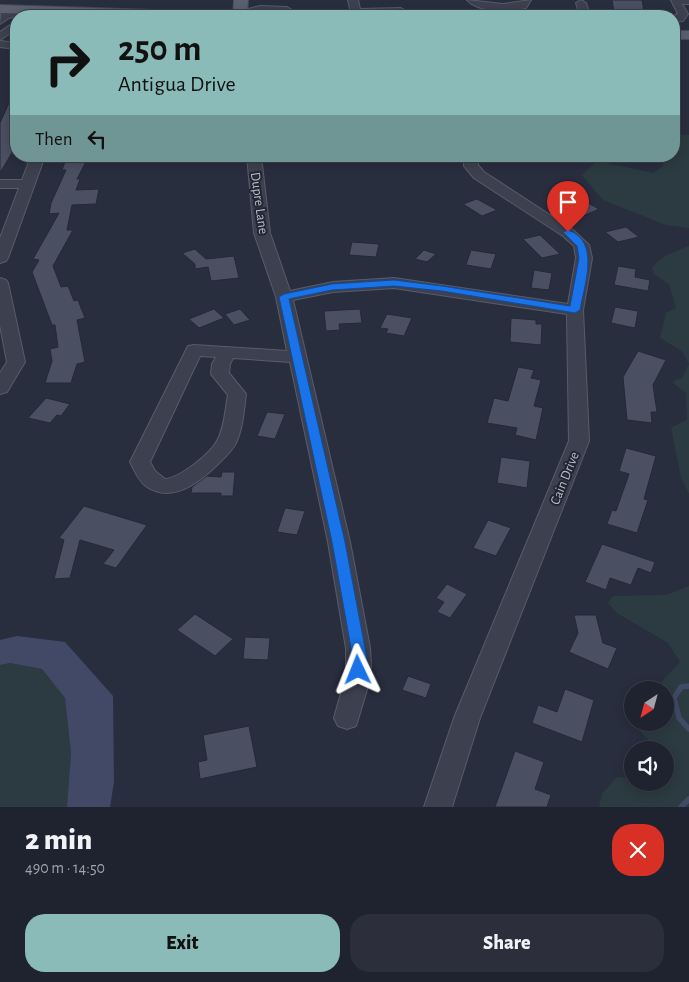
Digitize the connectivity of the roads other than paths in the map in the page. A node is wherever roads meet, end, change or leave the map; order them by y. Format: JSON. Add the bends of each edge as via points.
{"nodes":[{"id":1,"x":472,"y":0,"type":"edge"},
{"id":2,"x":526,"y":0,"type":"edge"},
{"id":3,"x":689,"y":1,"type":"edge"},
{"id":4,"x":581,"y":4,"type":"dead end"},
{"id":5,"x":243,"y":9,"type":"edge"},
{"id":6,"x":286,"y":10,"type":"edge"},
{"id":7,"x":583,"y":10,"type":"edge"},
{"id":8,"x":680,"y":18,"type":"edge"},
{"id":9,"x":36,"y":162,"type":"edge"},
{"id":10,"x":255,"y":162,"type":"edge"},
{"id":11,"x":471,"y":162,"type":"edge"},
{"id":12,"x":0,"y":184,"type":"edge"},
{"id":13,"x":27,"y":184,"type":"junction"},
{"id":14,"x":0,"y":258,"type":"edge"},
{"id":15,"x":0,"y":283,"type":"edge"},
{"id":16,"x":284,"y":297,"type":"junction"},
{"id":17,"x":575,"y":310,"type":"junction"},
{"id":18,"x":228,"y":352,"type":"junction"},
{"id":19,"x":297,"y":356,"type":"junction"},
{"id":20,"x":2,"y":383,"type":"edge"},
{"id":21,"x":347,"y":718,"type":"dead end"},
{"id":22,"x":438,"y":807,"type":"edge"}],
"edges":[{"from":1,"to":2,"type":"street","via":[[484,5],[514,7],[522,6]]},
{"from":3,"to":8,"type":"street","via":[[675,0],[683,14]]},
{"from":4,"to":7,"type":"street"},
{"from":5,"to":6,"type":"street","via":[[290,6]]},
{"from":9,"to":13,"type":"street"},
{"from":10,"to":16,"type":"street","name":"Dupre Lane","via":[[262,233]]},
{"from":11,"to":17,"type":"street","name":"Cain Drive","via":[[478,175],[568,232],[581,245],[584,258]]},
{"from":12,"to":13,"type":"street"},
{"from":13,"to":14,"type":"street"},
{"from":15,"to":20,"type":"street","via":[[16,362]]},
{"from":16,"to":17,"type":"street","via":[[332,287],[394,283]]},
{"from":16,"to":19,"type":"street","name":"Dupre Lane"},
{"from":17,"to":22,"type":"street","name":"Cain Drive","via":[[579,442],[467,718]]},
{"from":18,"to":18,"type":"street","via":[[194,350],[140,462],[144,472],[156,483],[177,486],[195,474],[227,442],[237,394],[220,374]]},
{"from":18,"to":19,"type":"street"},
{"from":19,"to":21,"type":"street","name":"Dupre Lane","via":[[360,659]]}]}
